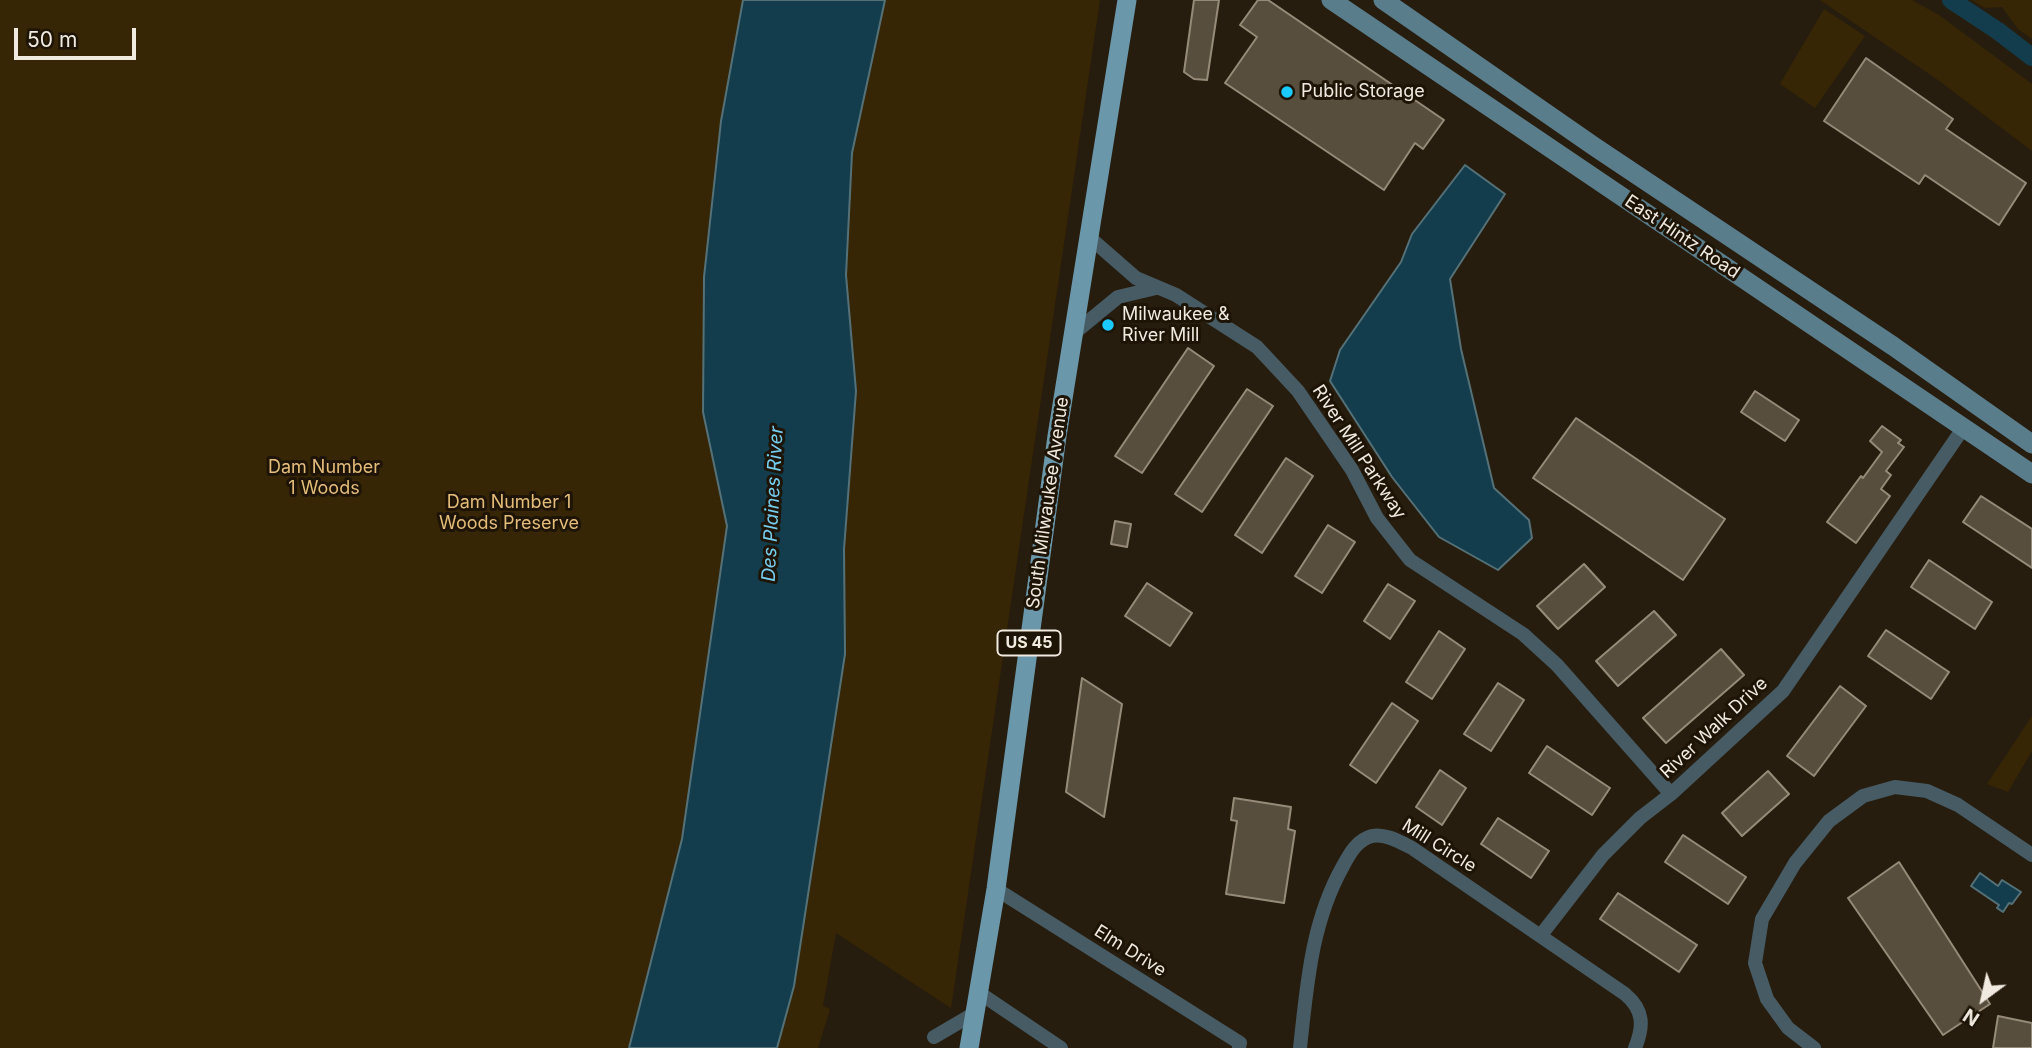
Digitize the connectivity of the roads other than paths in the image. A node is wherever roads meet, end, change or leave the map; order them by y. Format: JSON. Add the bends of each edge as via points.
{"nodes":[{"id":1,"x":1127,"y":0,"type":"edge"},
{"id":2,"x":1331,"y":0,"type":"edge"},
{"id":3,"x":1383,"y":0,"type":"edge"},
{"id":4,"x":1089,"y":237,"type":"junction"},
{"id":5,"x":1156,"y":288,"type":"junction"},
{"id":6,"x":1073,"y":334,"type":"junction"},
{"id":7,"x":1965,"y":427,"type":"junction"},
{"id":8,"x":2032,"y":444,"type":"edge"},
{"id":9,"x":2032,"y":474,"type":"edge"},
{"id":10,"x":1671,"y":794,"type":"junction"},
{"id":11,"x":2032,"y":855,"type":"edge"},
{"id":12,"x":996,"y":889,"type":"junction"},
{"id":13,"x":1541,"y":935,"type":"junction"},
{"id":14,"x":978,"y":992,"type":"junction"},
{"id":15,"x":975,"y":1013,"type":"junction"},
{"id":16,"x":934,"y":1037,"type":"dead end"},
{"id":17,"x":969,"y":1048,"type":"edge"},
{"id":18,"x":1062,"y":1048,"type":"edge"},
{"id":19,"x":1239,"y":1048,"type":"edge"},
{"id":20,"x":1300,"y":1048,"type":"edge"},
{"id":21,"x":1634,"y":1048,"type":"edge"},
{"id":22,"x":1814,"y":1048,"type":"edge"}],
"edges":[{"from":1,"to":4,"type":"main road","name":"South Milwaukee Avenue","number":"US 45"},
{"from":2,"to":7,"type":"main road","name":"East Hintz Road"},
{"from":3,"to":8,"type":"main road","name":"East Hintz Road"},
{"from":4,"to":5,"type":"street","name":"River Mill Parkway","via":[[1136,278]]},
{"from":4,"to":6,"type":"main road","name":"South Milwaukee Avenue","number":"US 45"},
{"from":5,"to":6,"type":"street","via":[[1118,297]]},
{"from":5,"to":10,"type":"street","name":"River Mill Parkway","via":[[1176,295],[1257,347],[1298,391],[1352,470],[1377,519],[1410,560],[1523,634],[1557,664]]},
{"from":6,"to":12,"type":"main road","name":"South Milwaukee Avenue","number":"US 45"},
{"from":7,"to":9,"type":"main road","name":"East Hintz Road"},
{"from":7,"to":10,"type":"street","name":"River Walk Drive","via":[[1783,691]]},
{"from":10,"to":13,"type":"street","name":"River Walk Drive","via":[[1603,855]]},
{"from":11,"to":22,"type":"street","via":[[1958,805],[1927,791],[1895,787],[1863,796],[1829,821],[1796,863],[1762,919],[1755,963],[1767,999],[1788,1028]]},
{"from":12,"to":14,"type":"main road","name":"South Milwaukee Avenue","number":"US 45"},
{"from":12,"to":19,"type":"street","name":"Elm Drive","via":[[1240,1043]]},
{"from":13,"to":20,"type":"street","name":"Mill Circle","via":[[1402,842],[1384,836],[1360,841],[1322,908],[1310,955]]},
{"from":13,"to":21,"type":"street","name":"Mill Circle","via":[[1634,1002],[1642,1015]]},
{"from":14,"to":15,"type":"main road","name":"South Milwaukee Avenue","number":"US 45"},
{"from":14,"to":18,"type":"street"},
{"from":15,"to":16,"type":"street"},
{"from":15,"to":17,"type":"main road","name":"South Milwaukee Avenue","number":"US 45"}]}
